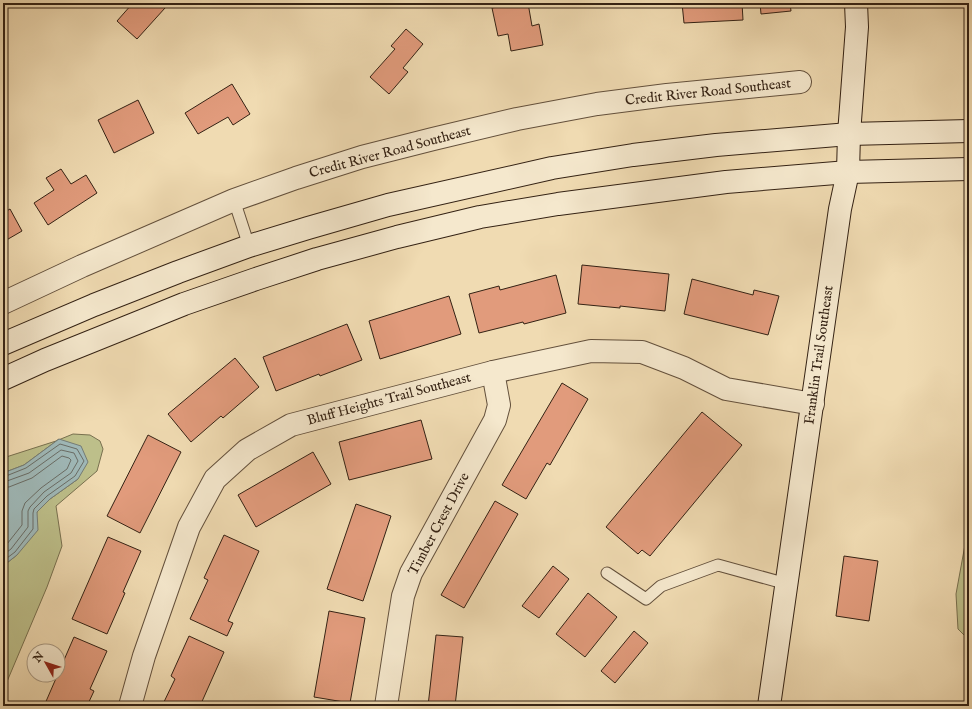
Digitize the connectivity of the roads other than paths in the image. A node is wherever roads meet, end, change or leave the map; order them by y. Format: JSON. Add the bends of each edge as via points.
{"nodes":[{"id":1,"x":856,"y":3,"type":"edge"},
{"id":2,"x":800,"y":82,"type":"dead end"},
{"id":3,"x":969,"y":131,"type":"edge"},
{"id":4,"x":849,"y":134,"type":"junction"},
{"id":5,"x":969,"y":169,"type":"edge"},
{"id":6,"x":848,"y":172,"type":"junction"},
{"id":7,"x":234,"y":200,"type":"junction"},
{"id":8,"x":249,"y":246,"type":"junction"},
{"id":9,"x":3,"y":303,"type":"edge"},
{"id":10,"x":3,"y":344,"type":"edge"},
{"id":11,"x":493,"y":372,"type":"junction"},
{"id":12,"x":3,"y":379,"type":"edge"},
{"id":13,"x":813,"y":404,"type":"junction"},
{"id":14,"x":606,"y":573,"type":"dead end"},
{"id":15,"x":787,"y":584,"type":"junction"},
{"id":16,"x":130,"y":706,"type":"edge"},
{"id":17,"x":386,"y":706,"type":"edge"},
{"id":18,"x":769,"y":706,"type":"edge"}],
"edges":[{"from":1,"to":4,"type":"street","name":"Franklin Trail Southeast","via":[[857,27]]},
{"from":2,"to":7,"type":"street","name":"Credit River Road Southeast","via":[[597,104],[517,120],[362,158]]},
{"from":3,"to":4,"type":"street"},
{"from":4,"to":6,"type":"street","name":"Franklin Trail Southeast"},
{"from":4,"to":8,"type":"street","via":[[716,145],[552,168],[388,205]]},
{"from":5,"to":6,"type":"street"},
{"from":6,"to":12,"type":"street","via":[[726,182],[558,204],[480,217],[397,237],[256,278],[45,360]]},
{"from":6,"to":13,"type":"street","name":"Franklin Trail Southeast","via":[[840,209]]},
{"from":7,"to":8,"type":"lane"},
{"from":7,"to":9,"type":"street","name":"Credit River Road Southeast"},
{"from":8,"to":10,"type":"street","via":[[94,305]]},
{"from":11,"to":13,"type":"street","name":"Bluff Heights Trail Southeast","via":[[591,351],[642,352],[684,368],[726,389]]},
{"from":11,"to":16,"type":"street","name":"Bluff Heights Trail Southeast","via":[[291,425],[247,450],[215,479],[189,527],[144,656]]},
{"from":11,"to":17,"type":"street","name":"Timber Crest Drive","via":[[499,405],[495,420],[411,573],[403,596]]},
{"from":13,"to":15,"type":"street","name":"Franklin Trail Southeast"},
{"from":14,"to":15,"type":"lane","via":[[646,599],[661,586],[718,564]]},
{"from":15,"to":18,"type":"street","name":"Franklin Trail Southeast"}]}
